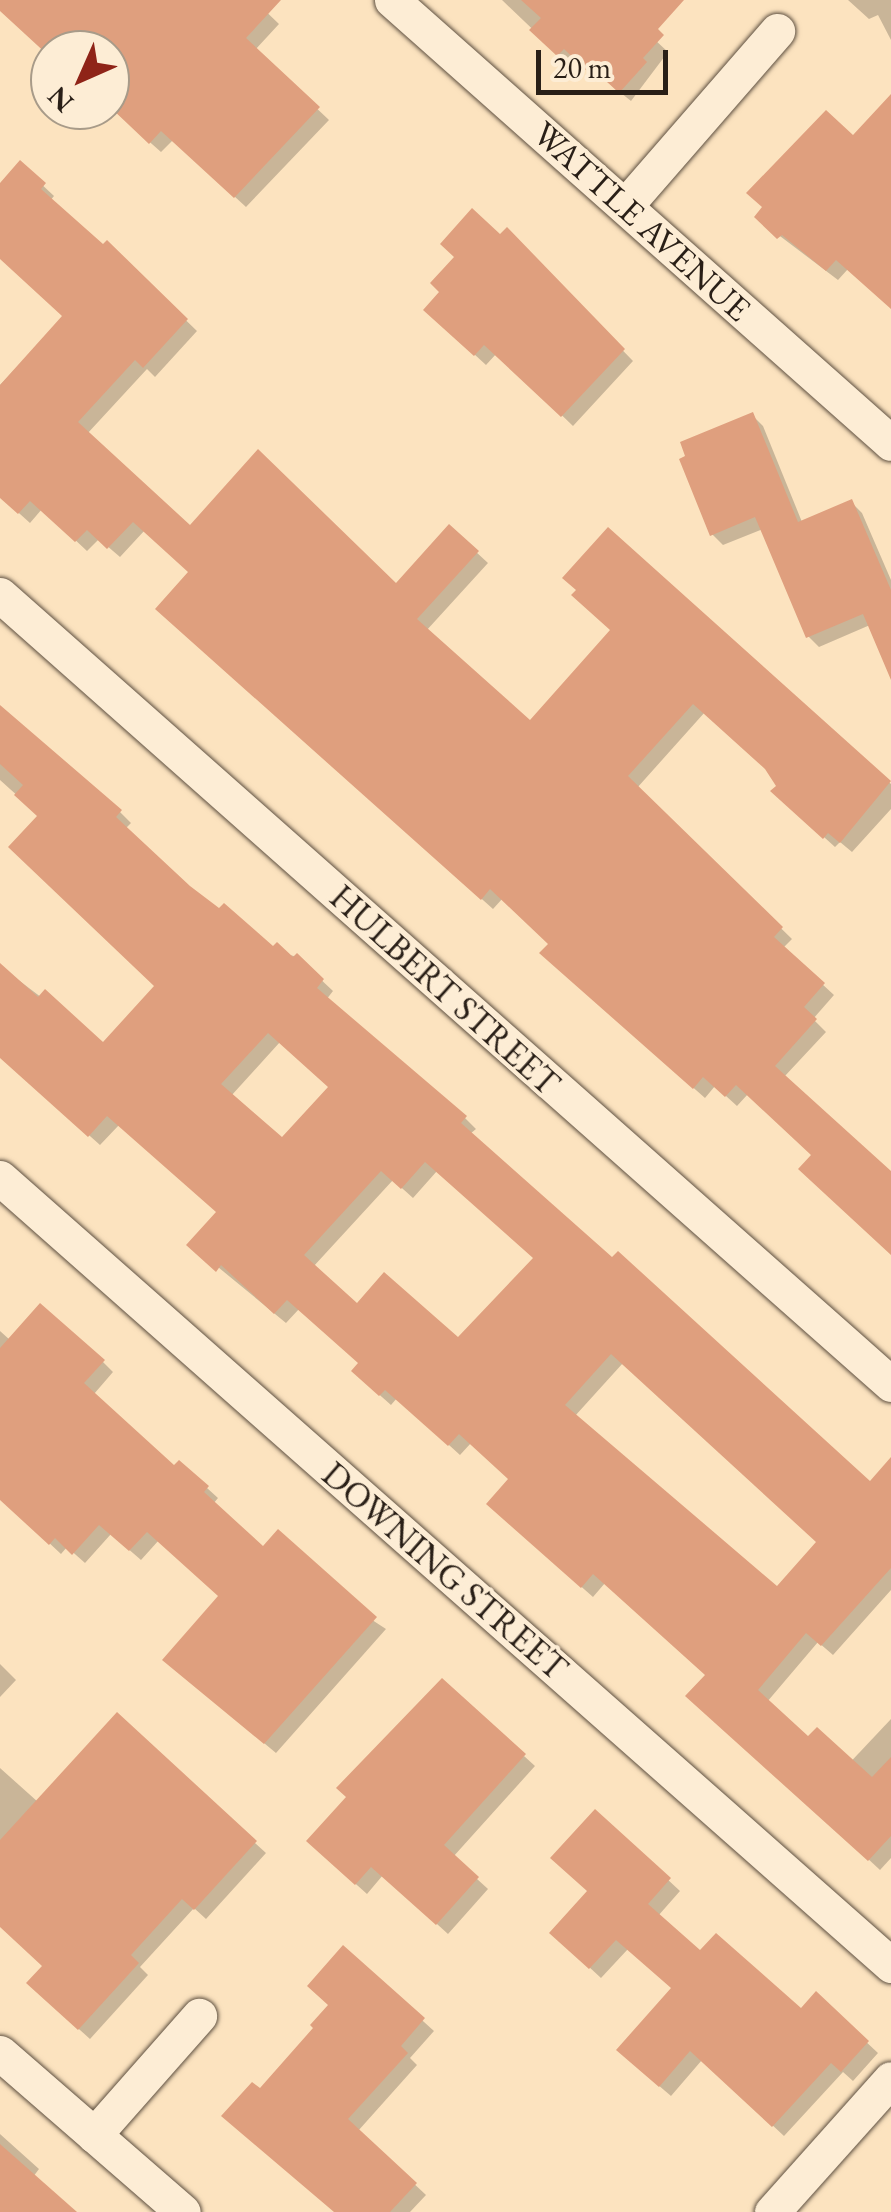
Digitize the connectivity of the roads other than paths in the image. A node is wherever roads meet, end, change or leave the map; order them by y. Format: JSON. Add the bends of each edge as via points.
{"nodes":[{"id":1,"x":392,"y":0,"type":"edge"},
{"id":2,"x":777,"y":30,"type":"dead end"},
{"id":3,"x":625,"y":206,"type":"junction"},
{"id":4,"x":891,"y":442,"type":"edge"},
{"id":5,"x":0,"y":595,"type":"edge"},
{"id":6,"x":0,"y":1178,"type":"edge"},
{"id":7,"x":891,"y":1384,"type":"edge"},
{"id":8,"x":891,"y":1964,"type":"edge"},
{"id":9,"x":199,"y":2016,"type":"dead end"},
{"id":10,"x":0,"y":2053,"type":"edge"},
{"id":11,"x":891,"y":2080,"type":"edge"},
{"id":12,"x":94,"y":2135,"type":"junction"},
{"id":13,"x":182,"y":2212,"type":"edge"},
{"id":14,"x":772,"y":2212,"type":"edge"}],
"edges":[{"from":1,"to":3,"type":"street","name":"WATTLE AVENUE"},
{"from":2,"to":3,"type":"street"},
{"from":3,"to":4,"type":"street","name":"WATTLE AVENUE"},
{"from":5,"to":7,"type":"street","name":"HULBERT STREET"},
{"from":6,"to":8,"type":"street","name":"DOWNING STREET"},
{"from":9,"to":12,"type":"street"},
{"from":10,"to":12,"type":"street"},
{"from":11,"to":14,"type":"street"},
{"from":12,"to":13,"type":"street"}]}
